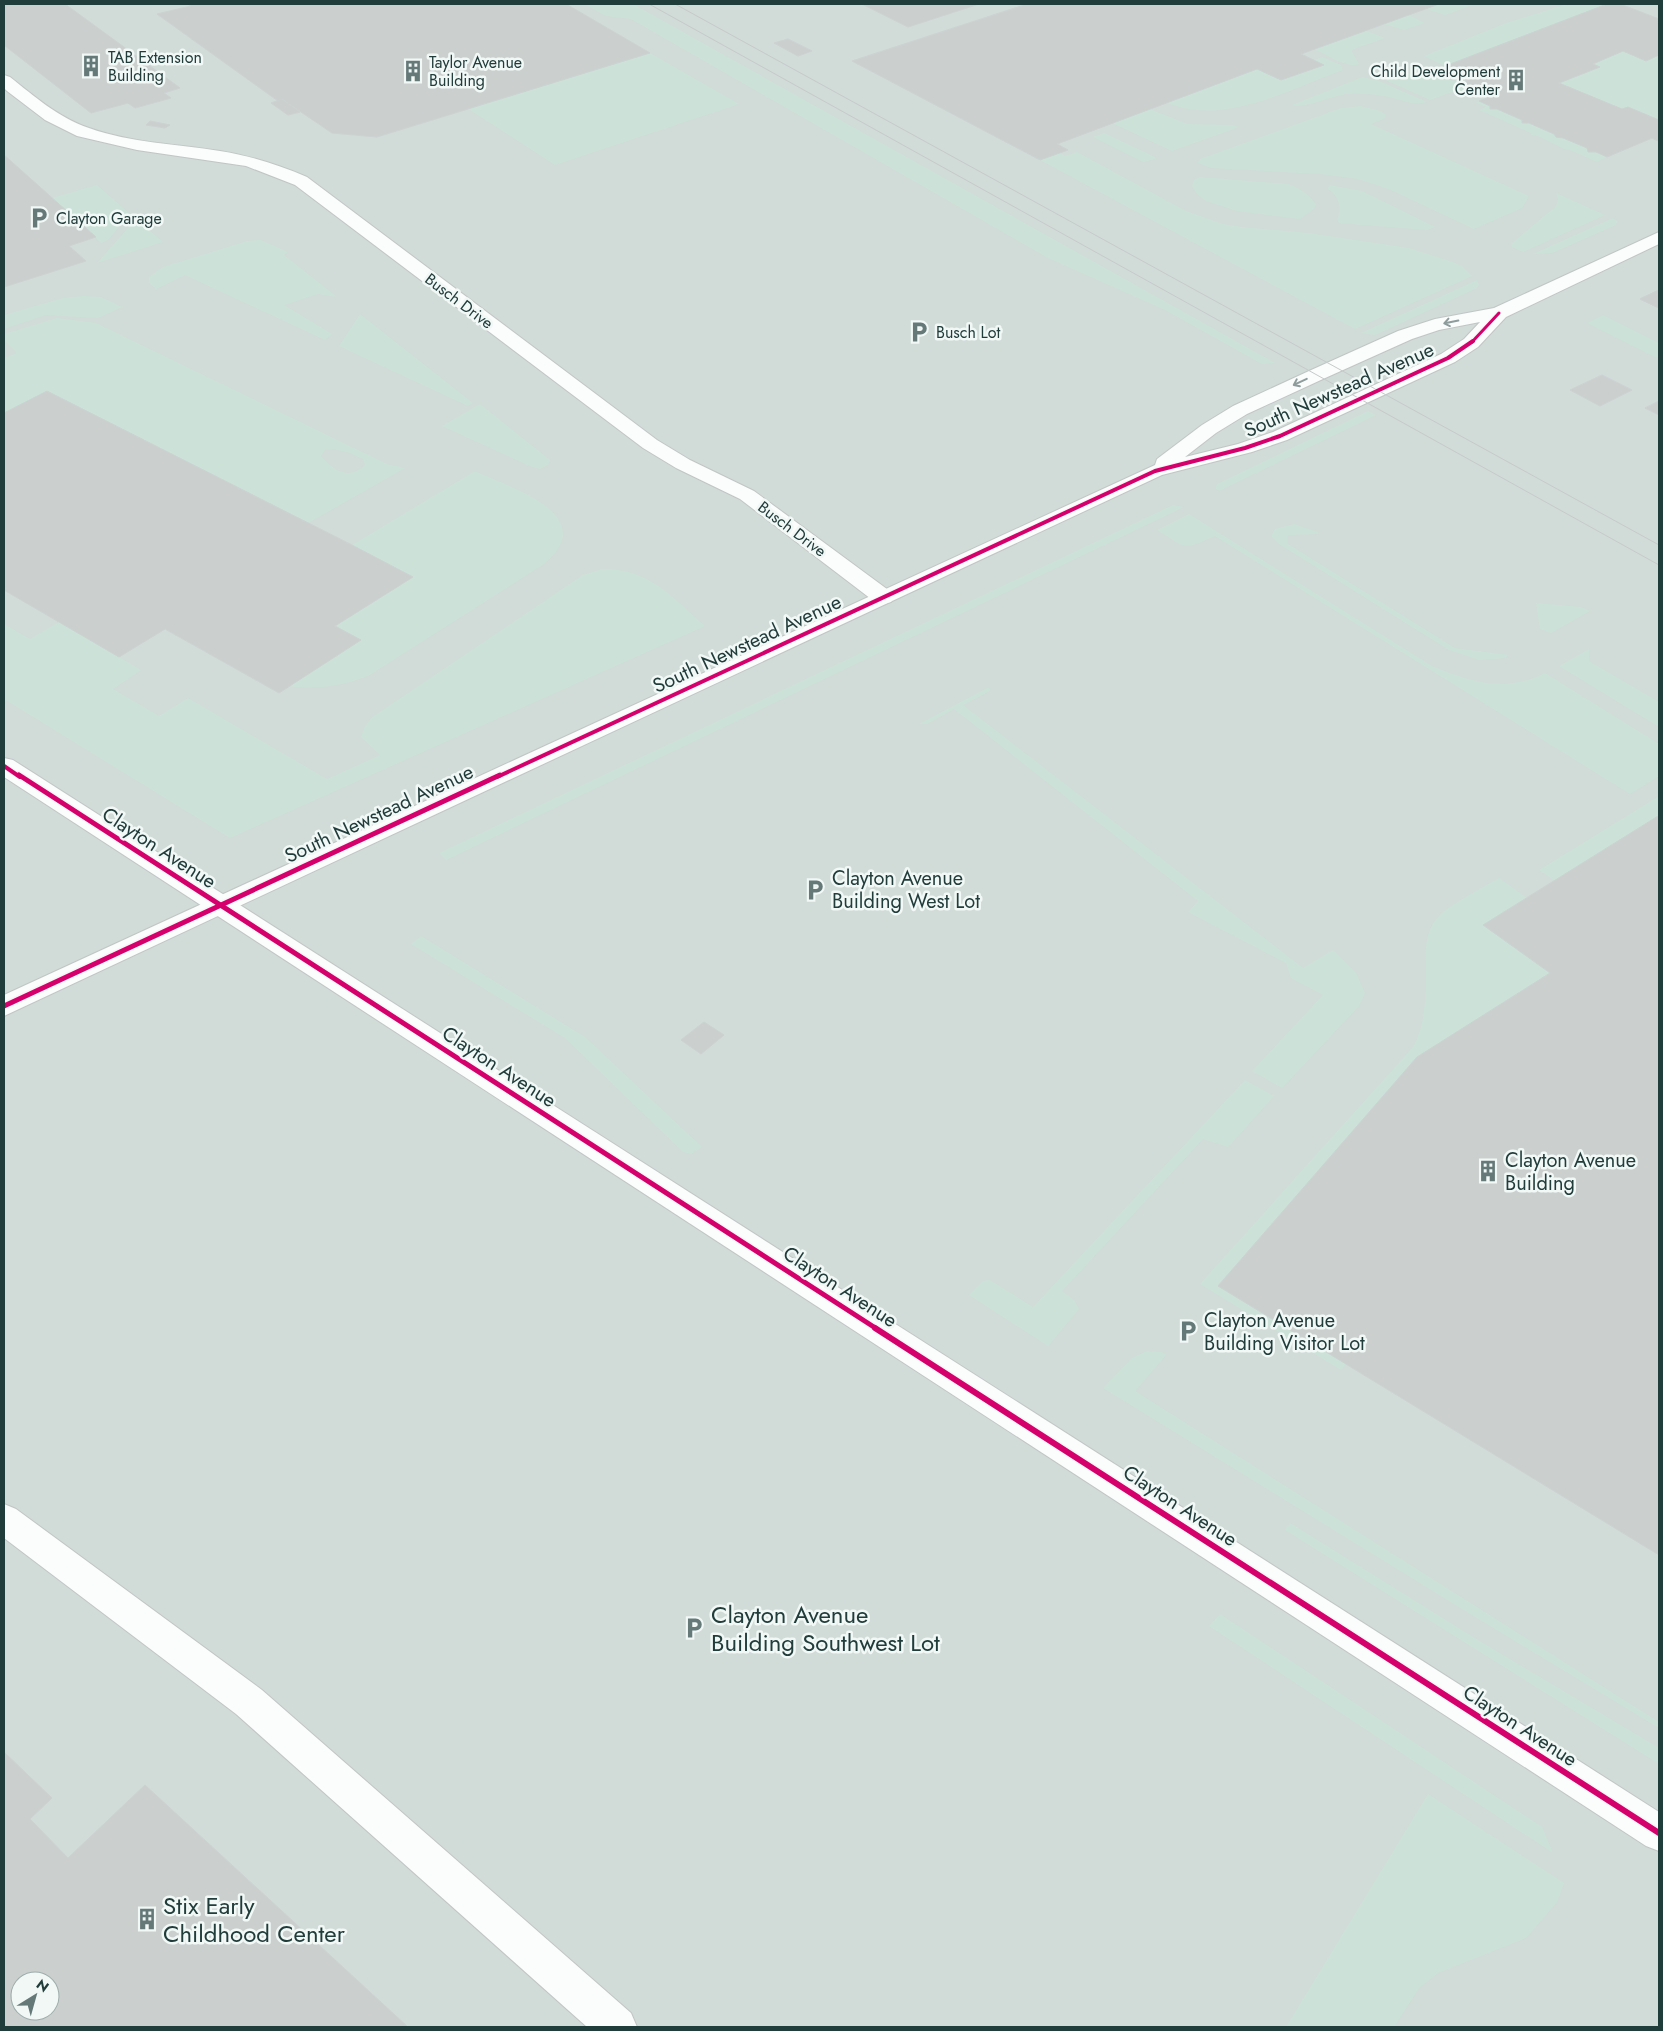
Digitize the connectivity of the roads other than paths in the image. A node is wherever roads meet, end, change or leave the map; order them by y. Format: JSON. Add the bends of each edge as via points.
{"nodes":[{"id":1,"x":4,"y":80,"type":"edge"},
{"id":2,"x":1659,"y":237,"type":"edge"},
{"id":3,"x":1498,"y":312,"type":"junction"},
{"id":4,"x":1155,"y":470,"type":"junction"},
{"id":5,"x":883,"y":597,"type":"junction"},
{"id":6,"x":4,"y":766,"type":"edge"},
{"id":7,"x":219,"y":904,"type":"junction"},
{"id":8,"x":4,"y":1006,"type":"edge"},
{"id":9,"x":4,"y":1519,"type":"edge"},
{"id":10,"x":1659,"y":1833,"type":"edge"},
{"id":11,"x":617,"y":2027,"type":"edge"}],
"edges":[{"from":1,"to":5,"type":"street","name":"Busch Drive","via":[[50,115],[84,132],[118,141],[260,164],[301,181],[650,444],[746,495]]},
{"from":2,"to":3,"type":"street","name":"South Newstead Avenue"},
{"from":3,"to":4,"type":"street","name":"South Newstead Avenue","one_way":true,"via":[[1435,325],[1405,335],[1257,402],[1209,429]]},
{"from":3,"to":4,"type":"street","name":"South Newstead Avenue","via":[[1471,343],[1455,354],[1280,436]]},
{"from":4,"to":5,"type":"street","name":"South Newstead Avenue"},
{"from":5,"to":7,"type":"street","name":"South Newstead Avenue"},
{"from":6,"to":7,"type":"street","name":"Clayton Avenue"},
{"from":7,"to":8,"type":"street","name":"South Newstead Avenue"},
{"from":7,"to":10,"type":"street","name":"Clayton Avenue"},
{"from":9,"to":11,"type":"street","via":[[249,1702]]}]}
